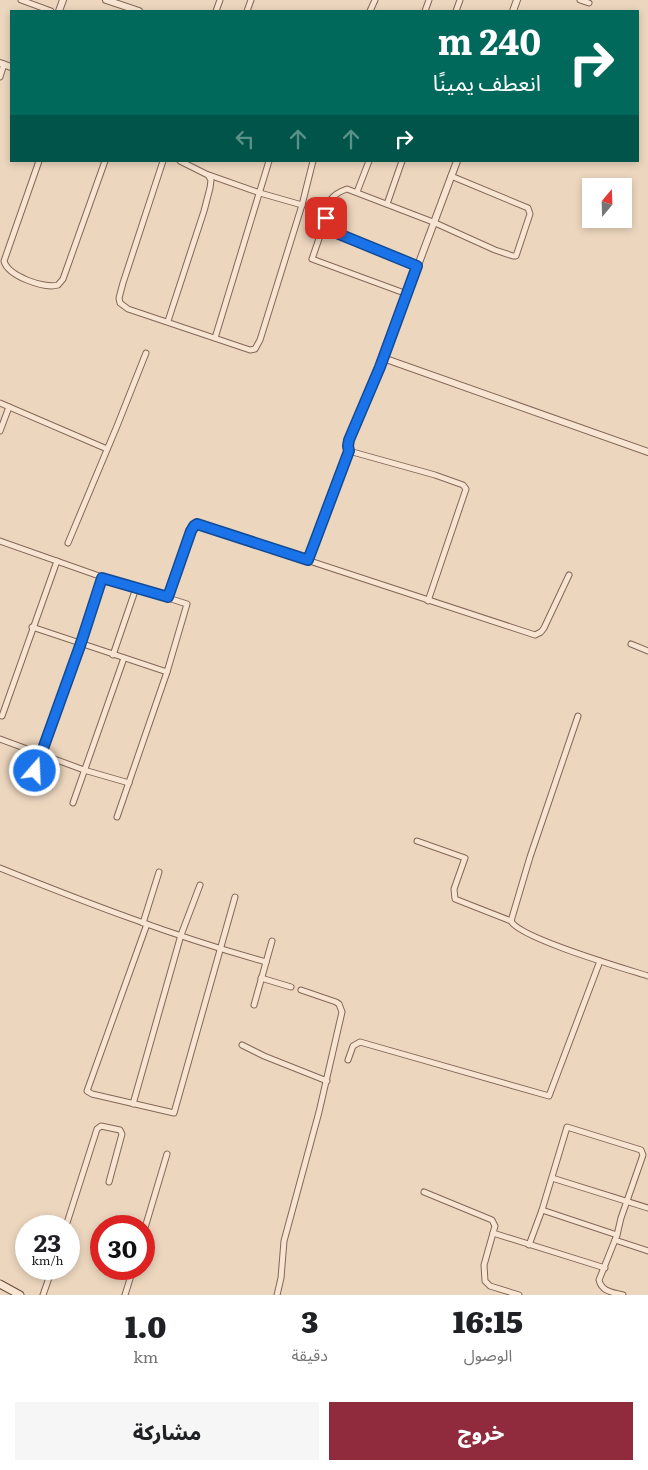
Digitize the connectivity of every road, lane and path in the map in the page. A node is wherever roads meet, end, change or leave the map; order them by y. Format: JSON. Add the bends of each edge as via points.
{"nodes":[{"id":1,"x":21,"y":0,"type":"edge"},
{"id":2,"x":106,"y":0,"type":"edge"},
{"id":3,"x":580,"y":0,"type":"edge"},
{"id":4,"x":589,"y":3,"type":"dead end"},
{"id":5,"x":48,"y":10,"type":"edge"},
{"id":6,"x":136,"y":10,"type":"edge"},
{"id":7,"x":2,"y":64,"type":"edge"},
{"id":8,"x":0,"y":77,"type":"edge"},
{"id":9,"x":38,"y":162,"type":"edge"},
{"id":10,"x":105,"y":162,"type":"edge"},
{"id":11,"x":163,"y":162,"type":"edge"},
{"id":12,"x":182,"y":162,"type":"edge"},
{"id":13,"x":268,"y":162,"type":"edge"},
{"id":14,"x":313,"y":162,"type":"edge"},
{"id":15,"x":368,"y":162,"type":"edge"},
{"id":16,"x":402,"y":162,"type":"edge"},
{"id":17,"x":457,"y":162,"type":"edge"},
{"id":18,"x":208,"y":175,"type":"junction"},
{"id":19,"x":451,"y":176,"type":"junction"},
{"id":20,"x":357,"y":192,"type":"junction"},
{"id":21,"x":260,"y":193,"type":"junction"},
{"id":22,"x":387,"y":204,"type":"junction"},
{"id":23,"x":302,"y":205,"type":"junction"},
{"id":24,"x":433,"y":222,"type":"junction"},
{"id":25,"x":334,"y":232,"type":"junction"},
{"id":26,"x":417,"y":266,"type":"junction"},
{"id":27,"x":407,"y":294,"type":"junction"},
{"id":28,"x":168,"y":321,"type":"junction"},
{"id":29,"x":215,"y":338,"type":"junction"},
{"id":30,"x":146,"y":353,"type":"dead end"},
{"id":31,"x":383,"y":358,"type":"junction"},
{"id":32,"x":380,"y":367,"type":"joint"},
{"id":33,"x":0,"y":403,"type":"edge"},
{"id":34,"x":9,"y":407,"type":"junction"},
{"id":35,"x":0,"y":431,"type":"edge"},
{"id":36,"x":107,"y":449,"type":"junction"},
{"id":37,"x":349,"y":451,"type":"junction"},
{"id":38,"x":648,"y":452,"type":"edge"},
{"id":39,"x":0,"y":541,"type":"edge"},
{"id":40,"x":68,"y":543,"type":"dead end"},
{"id":41,"x":308,"y":560,"type":"junction"},
{"id":42,"x":56,"y":561,"type":"junction"},
{"id":43,"x":569,"y":574,"type":"dead end"},
{"id":44,"x":102,"y":578,"type":"junction"},
{"id":45,"x":136,"y":588,"type":"junction"},
{"id":46,"x":168,"y":597,"type":"junction"},
{"id":47,"x":428,"y":601,"type":"junction"},
{"id":48,"x":32,"y":627,"type":"junction"},
{"id":49,"x":81,"y":643,"type":"junction"},
{"id":50,"x":632,"y":644,"type":"dead end"},
{"id":51,"x":648,"y":650,"type":"edge"},
{"id":52,"x":114,"y":655,"type":"junction"},
{"id":53,"x":124,"y":658,"type":"junction"},
{"id":54,"x":167,"y":672,"type":"junction"},
{"id":55,"x":578,"y":716,"type":"dead end"},
{"id":56,"x":1,"y":718,"type":"edge"},
{"id":57,"x":0,"y":739,"type":"edge"},
{"id":58,"x":40,"y":754,"type":"junction"},
{"id":59,"x":84,"y":770,"type":"junction"},
{"id":60,"x":129,"y":783,"type":"junction"},
{"id":61,"x":29,"y":788,"type":"dead end"},
{"id":62,"x":73,"y":802,"type":"dead end"},
{"id":63,"x":117,"y":817,"type":"dead end"},
{"id":64,"x":417,"y":840,"type":"dead end"},
{"id":65,"x":0,"y":868,"type":"edge"},
{"id":66,"x":158,"y":872,"type":"dead end"},
{"id":67,"x":200,"y":885,"type":"dead end"},
{"id":68,"x":236,"y":897,"type":"dead end"},
{"id":69,"x":511,"y":921,"type":"junction"},
{"id":70,"x":145,"y":923,"type":"junction"},
{"id":71,"x":182,"y":935,"type":"junction"},
{"id":72,"x":272,"y":941,"type":"dead end"},
{"id":73,"x":221,"y":950,"type":"junction"},
{"id":74,"x":600,"y":961,"type":"junction"},
{"id":75,"x":266,"y":962,"type":"junction"},
{"id":76,"x":648,"y":976,"type":"edge"},
{"id":77,"x":262,"y":978,"type":"junction"},
{"id":78,"x":291,"y":987,"type":"dead end"},
{"id":79,"x":301,"y":990,"type":"dead end"},
{"id":80,"x":254,"y":1005,"type":"dead end"},
{"id":81,"x":242,"y":1045,"type":"dead end"},
{"id":82,"x":348,"y":1060,"type":"dead end"},
{"id":83,"x":327,"y":1081,"type":"junction"},
{"id":84,"x":133,"y":1104,"type":"junction"},
{"id":85,"x":167,"y":1154,"type":"dead end"},
{"id":86,"x":552,"y":1178,"type":"junction"},
{"id":87,"x":108,"y":1182,"type":"dead end"},
{"id":88,"x":424,"y":1192,"type":"dead end"},
{"id":89,"x":627,"y":1202,"type":"junction"},
{"id":90,"x":648,"y":1208,"type":"edge"},
{"id":91,"x":542,"y":1210,"type":"junction"},
{"id":92,"x":70,"y":1215,"type":"edge"},
{"id":93,"x":149,"y":1215,"type":"edge"},
{"id":94,"x":493,"y":1233,"type":"junction"},
{"id":95,"x":616,"y":1238,"type":"junction"},
{"id":96,"x":529,"y":1245,"type":"junction"},
{"id":97,"x":648,"y":1251,"type":"edge"},
{"id":98,"x":605,"y":1268,"type":"junction"},
{"id":99,"x":48,"y":1280,"type":"edge"},
{"id":100,"x":129,"y":1280,"type":"edge"},
{"id":101,"x":0,"y":1284,"type":"edge"},
{"id":102,"x":607,"y":1293,"type":"edge"},
{"id":103,"x":511,"y":1294,"type":"edge"},
{"id":104,"x":20,"y":1295,"type":"edge"},
{"id":105,"x":43,"y":1295,"type":"edge"},
{"id":106,"x":125,"y":1295,"type":"edge"},
{"id":107,"x":277,"y":1295,"type":"edge"},
{"id":108,"x":519,"y":1295,"type":"edge"},
{"id":109,"x":622,"y":1295,"type":"edge"}],
"edges":[{"from":1,"to":5,"type":"street"},
{"from":2,"to":6,"type":"street"},
{"from":3,"to":4,"type":"street"},
{"from":7,"to":8,"type":"street"},
{"from":9,"to":10,"type":"street","via":[[4,260],[10,271],[48,286],[58,285],[63,279]]},
{"from":11,"to":28,"type":"street","via":[[119,298],[121,305],[128,309]]},
{"from":12,"to":18,"type":"street"},
{"from":13,"to":21,"type":"street"},
{"from":14,"to":23,"type":"street"},
{"from":15,"to":20,"type":"street"},
{"from":16,"to":22,"type":"street"},
{"from":17,"to":19,"type":"street"},
{"from":18,"to":21,"type":"street"},
{"from":18,"to":28,"type":"street","via":[[211,180],[204,211]]},
{"from":19,"to":24,"type":"street"},
{"from":19,"to":24,"type":"street","via":[[528,208],[530,214],[516,256]]},
{"from":20,"to":22,"type":"street"},
{"from":20,"to":25,"type":"street","via":[[341,191],[327,204],[326,218]]},
{"from":21,"to":23,"type":"street"},
{"from":21,"to":29,"type":"street"},
{"from":22,"to":24,"type":"street"},
{"from":23,"to":29,"type":"street","via":[[255,349]]},
{"from":24,"to":26,"type":"street"},
{"from":25,"to":26,"type":"street"},
{"from":25,"to":27,"type":"street","via":[[323,227],[312,259]]},
{"from":26,"to":27,"type":"street"},
{"from":27,"to":31,"type":"street"},
{"from":28,"to":29,"type":"street"},
{"from":30,"to":36,"type":"street"},
{"from":31,"to":32,"type":"street"},
{"from":31,"to":38,"type":"street"},
{"from":32,"to":37,"type":"street","via":[[349,440]]},
{"from":33,"to":34,"type":"street"},
{"from":34,"to":35,"type":"street"},
{"from":34,"to":36,"type":"street"},
{"from":36,"to":40,"type":"street"},
{"from":37,"to":41,"type":"street"},
{"from":37,"to":47,"type":"street","via":[[435,475],[466,489]]},
{"from":39,"to":42,"type":"street"},
{"from":41,"to":46,"type":"street","via":[[197,524],[191,531]]},
{"from":41,"to":47,"type":"street"},
{"from":42,"to":44,"type":"street"},
{"from":42,"to":48,"type":"street"},
{"from":43,"to":47,"type":"street","via":[[544,628],[535,635]]},
{"from":44,"to":45,"type":"street"},
{"from":44,"to":49,"type":"street"},
{"from":45,"to":46,"type":"street"},
{"from":45,"to":52,"type":"street"},
{"from":46,"to":54,"type":"street","via":[[185,602],[187,607]]},
{"from":48,"to":49,"type":"street"},
{"from":48,"to":56,"type":"street"},
{"from":49,"to":52,"type":"street"},
{"from":49,"to":58,"type":"street"},
{"from":50,"to":51,"type":"street"},
{"from":52,"to":53,"type":"street"},
{"from":53,"to":54,"type":"street"},
{"from":53,"to":59,"type":"street"},
{"from":54,"to":60,"type":"street"},
{"from":55,"to":69,"type":"street"},
{"from":57,"to":58,"type":"street"},
{"from":58,"to":59,"type":"street"},
{"from":58,"to":61,"type":"street"},
{"from":59,"to":60,"type":"street"},
{"from":59,"to":62,"type":"street"},
{"from":60,"to":63,"type":"street"},
{"from":64,"to":69,"type":"street","via":[[465,858],[454,889],[455,899]]},
{"from":65,"to":70,"type":"street"},
{"from":66,"to":70,"type":"street"},
{"from":67,"to":71,"type":"street"},
{"from":68,"to":73,"type":"street"},
{"from":69,"to":74,"type":"street","via":[[528,933]]},
{"from":70,"to":71,"type":"street"},
{"from":70,"to":84,"type":"street","via":[[87,1090]]},
{"from":71,"to":73,"type":"street"},
{"from":71,"to":84,"type":"street"},
{"from":72,"to":75,"type":"street"},
{"from":73,"to":75,"type":"street"},
{"from":73,"to":84,"type":"street","via":[[176,1112],[172,1114]]},
{"from":74,"to":76,"type":"street"},
{"from":74,"to":82,"type":"street","via":[[549,1096],[360,1042],[353,1046]]},
{"from":75,"to":77,"type":"street"},
{"from":77,"to":78,"type":"street"},
{"from":77,"to":80,"type":"street"},
{"from":79,"to":83,"type":"street","via":[[336,1002],[341,1007]]},
{"from":81,"to":83,"type":"street"},
{"from":83,"to":107,"type":"street","via":[[284,1241]]},
{"from":85,"to":93,"type":"street"},
{"from":86,"to":89,"type":"street"},
{"from":86,"to":89,"type":"street","via":[[565,1129],[569,1127],[642,1151]]},
{"from":86,"to":91,"type":"street"},
{"from":87,"to":92,"type":"street","via":[[122,1134],[120,1130],[101,1126],[97,1129]]},
{"from":88,"to":94,"type":"street","via":[[492,1220],[495,1226]]},
{"from":89,"to":90,"type":"street"},
{"from":89,"to":95,"type":"street"},
{"from":91,"to":95,"type":"street"},
{"from":91,"to":96,"type":"street"},
{"from":94,"to":96,"type":"street"},
{"from":94,"to":103,"type":"street","via":[[484,1265],[485,1281]]},
{"from":95,"to":97,"type":"street"},
{"from":95,"to":98,"type":"street"},
{"from":96,"to":98,"type":"street"},
{"from":98,"to":102,"type":"street","via":[[600,1286]]},
{"from":99,"to":105,"type":"street"},
{"from":100,"to":106,"type":"street"},
{"from":101,"to":104,"type":"main road"},
{"from":102,"to":109,"type":"street"},
{"from":103,"to":108,"type":"street"}]}
